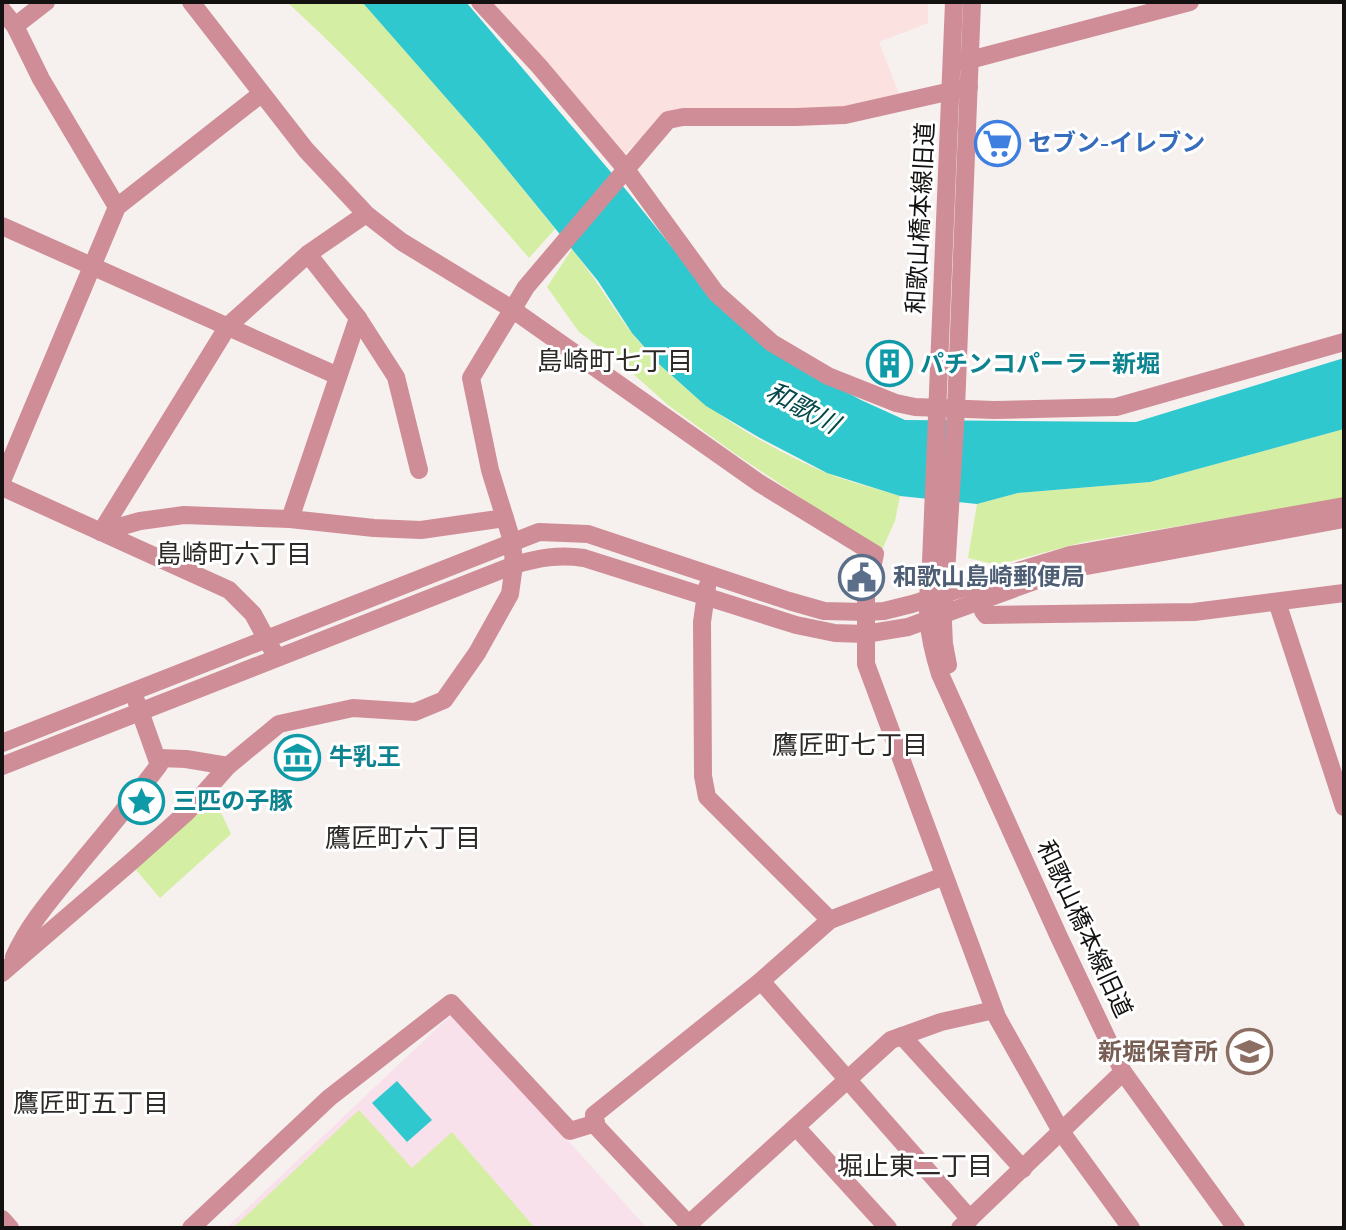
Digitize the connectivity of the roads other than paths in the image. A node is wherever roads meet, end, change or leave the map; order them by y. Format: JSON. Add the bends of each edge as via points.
{"nodes":[{"id":1,"x":46,"y":2,"type":"edge"},
{"id":2,"x":191,"y":2,"type":"edge"},
{"id":3,"x":480,"y":2,"type":"edge"},
{"id":4,"x":954,"y":2,"type":"edge"},
{"id":5,"x":972,"y":2,"type":"edge"},
{"id":6,"x":1190,"y":2,"type":"edge"},
{"id":7,"x":2,"y":10,"type":"edge"},
{"id":8,"x":15,"y":26,"type":"junction"},
{"id":9,"x":961,"y":62,"type":"junction"},
{"id":10,"x":960,"y":89,"type":"junction"},
{"id":11,"x":261,"y":94,"type":"junction"},
{"id":12,"x":625,"y":168,"type":"junction"},
{"id":13,"x":117,"y":207,"type":"junction"},
{"id":14,"x":366,"y":214,"type":"junction"},
{"id":15,"x":2,"y":226,"type":"edge"},
{"id":16,"x":308,"y":254,"type":"junction"},
{"id":17,"x":92,"y":267,"type":"junction"},
{"id":18,"x":512,"y":309,"type":"junction"},
{"id":19,"x":358,"y":318,"type":"junction"},
{"id":20,"x":228,"y":326,"type":"junction"},
{"id":21,"x":1344,"y":342,"type":"edge"},
{"id":22,"x":338,"y":376,"type":"junction"},
{"id":23,"x":936,"y":411,"type":"junction"},
{"id":24,"x":956,"y":412,"type":"junction"},
{"id":25,"x":419,"y":470,"type":"dead end"},
{"id":26,"x":2,"y":481,"type":"edge"},
{"id":27,"x":2,"y":487,"type":"edge"},
{"id":28,"x":1344,"y":506,"type":"edge"},
{"id":29,"x":505,"y":518,"type":"junction"},
{"id":30,"x":290,"y":519,"type":"junction"},
{"id":31,"x":1344,"y":519,"type":"edge"},
{"id":32,"x":101,"y":532,"type":"junction"},
{"id":33,"x":512,"y":541,"type":"junction"},
{"id":34,"x":940,"y":563,"type":"junction"},
{"id":35,"x":514,"y":565,"type":"junction"},
{"id":36,"x":710,"y":575,"type":"junction"},
{"id":37,"x":1344,"y":593,"type":"edge"},
{"id":38,"x":705,"y":596,"type":"junction"},
{"id":39,"x":936,"y":597,"type":"junction"},
{"id":40,"x":984,"y":598,"type":"junction"},
{"id":41,"x":1277,"y":602,"type":"junction"},
{"id":42,"x":865,"y":612,"type":"junction"},
{"id":43,"x":935,"y":617,"type":"junction"},
{"id":44,"x":865,"y":634,"type":"junction"},
{"id":45,"x":272,"y":648,"type":"junction"},
{"id":46,"x":131,"y":690,"type":"junction"},
{"id":47,"x":141,"y":712,"type":"junction"},
{"id":48,"x":2,"y":743,"type":"edge"},
{"id":49,"x":158,"y":758,"type":"junction"},
{"id":50,"x":2,"y":766,"type":"edge"},
{"id":51,"x":228,"y":766,"type":"junction"},
{"id":52,"x":1344,"y":807,"type":"edge"},
{"id":53,"x":944,"y":876,"type":"junction"},
{"id":54,"x":830,"y":920,"type":"junction"},
{"id":55,"x":7,"y":968,"type":"edge"},
{"id":56,"x":761,"y":981,"type":"junction"},
{"id":57,"x":994,"y":1010,"type":"junction"},
{"id":58,"x":902,"y":1036,"type":"junction"},
{"id":59,"x":1123,"y":1072,"type":"junction"},
{"id":60,"x":848,"y":1081,"type":"junction"},
{"id":61,"x":596,"y":1123,"type":"junction"},
{"id":62,"x":796,"y":1127,"type":"junction"},
{"id":63,"x":1062,"y":1133,"type":"junction"},
{"id":64,"x":1023,"y":1169,"type":"junction"},
{"id":65,"x":2,"y":1219,"type":"edge"},
{"id":66,"x":965,"y":1224,"type":"edge"},
{"id":67,"x":690,"y":1226,"type":"edge"},
{"id":68,"x":10,"y":1228,"type":"edge"},
{"id":69,"x":191,"y":1228,"type":"edge"},
{"id":70,"x":888,"y":1228,"type":"edge"},
{"id":71,"x":1131,"y":1228,"type":"edge"},
{"id":72,"x":1236,"y":1228,"type":"edge"}],
"edges":[{"from":1,"to":8,"type":"street"},
{"from":2,"to":11,"type":"street"},
{"from":3,"to":12,"type":"street"},
{"from":4,"to":9,"type":"street","name":"和歌山橋本線旧道"},
{"from":5,"to":9,"type":"street","name":"和歌山橋本線旧道"},
{"from":6,"to":9,"type":"street"},
{"from":7,"to":8,"type":"street"},
{"from":8,"to":13,"type":"street"},
{"from":9,"to":10,"type":"street","name":"和歌山橋本線旧道"},
{"from":10,"to":12,"type":"street","via":[[845,115],[668,120]]},
{"from":10,"to":23,"type":"street","name":"和歌山橋本線旧道"},
{"from":10,"to":24,"type":"street","name":"和歌山橋本線旧道"},
{"from":11,"to":13,"type":"street"},
{"from":11,"to":14,"type":"street"},
{"from":12,"to":18,"type":"street"},
{"from":12,"to":23,"type":"street","via":[[716,293],[772,343],[828,376],[896,403]]},
{"from":13,"to":17,"type":"street"},
{"from":14,"to":16,"type":"street"},
{"from":14,"to":18,"type":"street"},
{"from":15,"to":17,"type":"street"},
{"from":16,"to":19,"type":"street"},
{"from":16,"to":20,"type":"street"},
{"from":17,"to":20,"type":"street"},
{"from":17,"to":26,"type":"street"},
{"from":18,"to":29,"type":"street","via":[[471,378]]},
{"from":18,"to":42,"type":"street","via":[[759,483],[875,554]]},
{"from":19,"to":22,"type":"street"},
{"from":19,"to":25,"type":"street","via":[[396,377]]},
{"from":20,"to":22,"type":"street"},
{"from":20,"to":32,"type":"street"},
{"from":21,"to":24,"type":"street","via":[[1116,407]]},
{"from":22,"to":30,"type":"street"},
{"from":23,"to":24,"type":"street"},
{"from":23,"to":34,"type":"street","name":"和歌山橋本線旧道"},
{"from":24,"to":34,"type":"street","name":"和歌山橋本線旧道"},
{"from":27,"to":32,"type":"street"},
{"from":28,"to":39,"type":"street","via":[[1070,555]]},
{"from":29,"to":30,"type":"street","via":[[421,530]]},
{"from":29,"to":33,"type":"street"},
{"from":30,"to":32,"type":"street","via":[[184,515]]},
{"from":31,"to":40,"type":"street","via":[[1065,570]]},
{"from":32,"to":45,"type":"street","via":[[229,590],[253,614]]},
{"from":33,"to":35,"type":"street"},
{"from":33,"to":36,"type":"street","via":[[539,532],[588,534]]},
{"from":33,"to":45,"type":"street"},
{"from":34,"to":39,"type":"street","name":"和歌山橋本線旧道"},
{"from":35,"to":38,"type":"street","via":[[566,555]]},
{"from":35,"to":45,"type":"street"},
{"from":35,"to":51,"type":"street","via":[[510,594],[444,700],[415,712],[353,708],[279,724]]},
{"from":36,"to":38,"type":"street"},
{"from":36,"to":42,"type":"street","via":[[824,611]]},
{"from":37,"to":41,"type":"street"},
{"from":38,"to":44,"type":"street","via":[[796,625]]},
{"from":38,"to":54,"type":"street","via":[[707,797]]},
{"from":39,"to":42,"type":"street"},
{"from":39,"to":43,"type":"street","name":"和歌山橋本線旧道"},
{"from":40,"to":41,"type":"street","via":[[986,615],[1194,612]]},
{"from":40,"to":43,"type":"street"},
{"from":41,"to":52,"type":"street"},
{"from":42,"to":44,"type":"street"},
{"from":43,"to":44,"type":"street","via":[[888,633]]},
{"from":43,"to":59,"type":"street","name":"和歌山橋本線旧道","via":[[1001,806]]},
{"from":44,"to":53,"type":"street","via":[[866,664]]},
{"from":45,"to":46,"type":"street"},
{"from":45,"to":47,"type":"street"},
{"from":46,"to":47,"type":"street"},
{"from":46,"to":48,"type":"street"},
{"from":47,"to":49,"type":"street"},
{"from":47,"to":50,"type":"street"},
{"from":49,"to":51,"type":"street"},
{"from":49,"to":55,"type":"street","via":[[159,765],[23,937]]},
{"from":51,"to":55,"type":"street","via":[[187,812]]},
{"from":53,"to":54,"type":"street"},
{"from":53,"to":57,"type":"street"},
{"from":54,"to":56,"type":"street"},
{"from":56,"to":60,"type":"street"},
{"from":56,"to":61,"type":"street","via":[[594,1115]]},
{"from":57,"to":58,"type":"street"},
{"from":57,"to":63,"type":"street"},
{"from":58,"to":60,"type":"street"},
{"from":58,"to":64,"type":"street"},
{"from":59,"to":63,"type":"street"},
{"from":59,"to":72,"type":"street","name":"和歌山橋本線旧道"},
{"from":60,"to":62,"type":"street"},
{"from":60,"to":66,"type":"street"},
{"from":61,"to":67,"type":"street"},
{"from":61,"to":69,"type":"street","via":[[570,1131],[451,1003],[329,1098]]},
{"from":62,"to":67,"type":"street"},
{"from":62,"to":70,"type":"street"},
{"from":63,"to":64,"type":"street"},
{"from":63,"to":71,"type":"street"},
{"from":64,"to":66,"type":"street"},
{"from":65,"to":68,"type":"street"}]}
